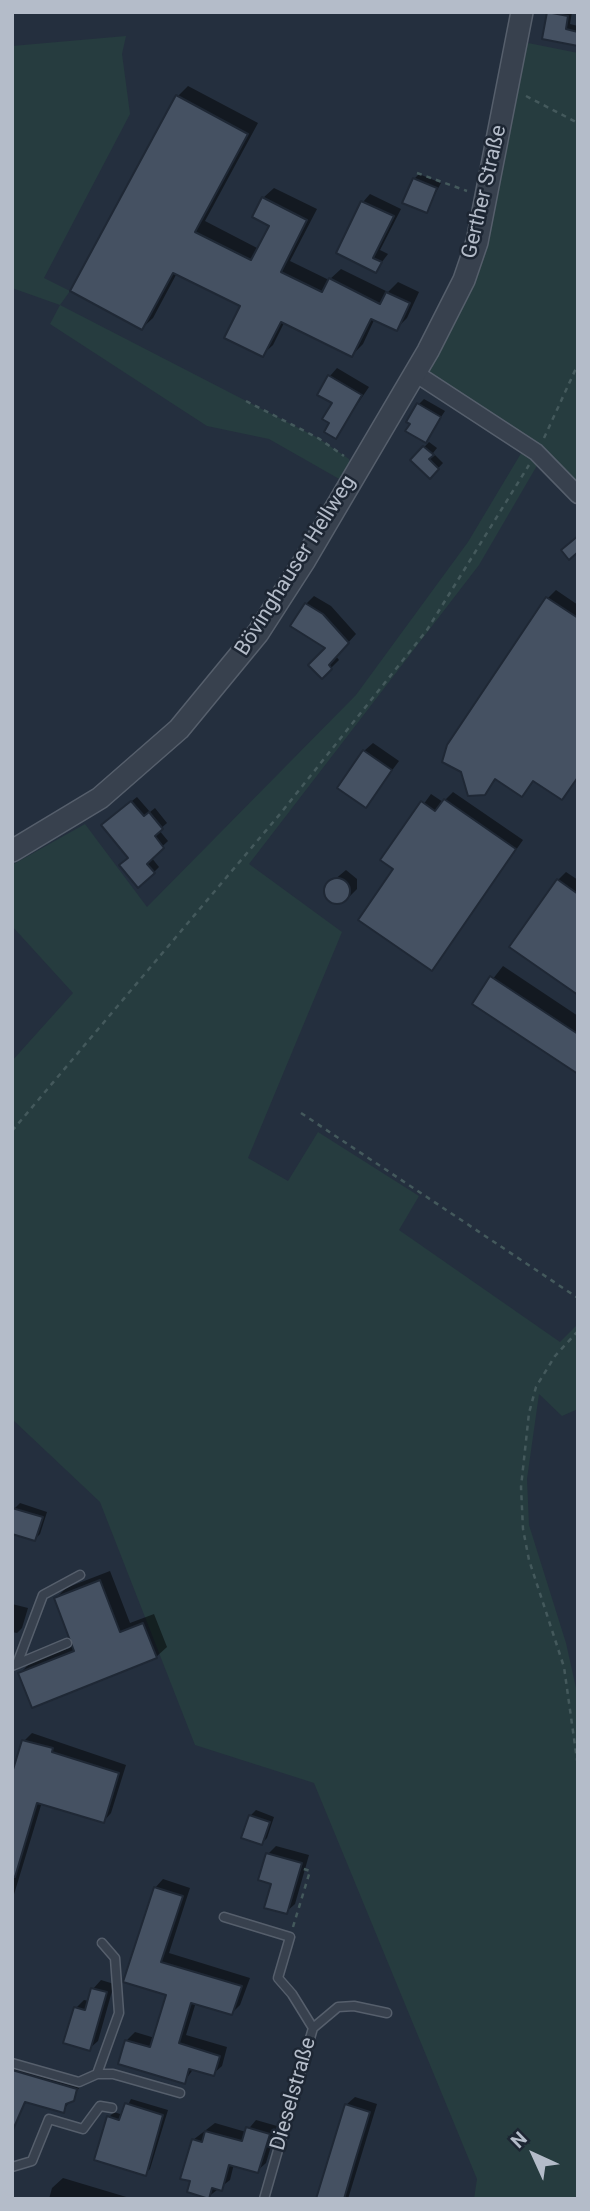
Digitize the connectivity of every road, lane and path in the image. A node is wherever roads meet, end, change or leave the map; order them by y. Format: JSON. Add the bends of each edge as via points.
{"nodes":[{"id":1,"x":522,"y":12,"type":"edge"},
{"id":2,"x":507,"y":88,"type":"junction"},
{"id":3,"x":578,"y":123,"type":"edge"},
{"id":4,"x":416,"y":173,"type":"dead end"},
{"id":5,"x":486,"y":198,"type":"junction"},
{"id":6,"x":578,"y":364,"type":"edge"},
{"id":7,"x":415,"y":373,"type":"junction"},
{"id":8,"x":246,"y":401,"type":"dead end"},
{"id":9,"x":536,"y":452,"type":"junction"},
{"id":10,"x":358,"y":468,"type":"junction"},
{"id":11,"x":578,"y":495,"type":"edge"},
{"id":12,"x":12,"y":851,"type":"edge"},
{"id":13,"x":301,"y":1113,"type":"dead end"},
{"id":14,"x":12,"y":1130,"type":"edge"},
{"id":15,"x":578,"y":1298,"type":"edge"},
{"id":16,"x":578,"y":1331,"type":"edge"},
{"id":17,"x":80,"y":1576,"type":"dead end"},
{"id":18,"x":67,"y":1643,"type":"dead end"},
{"id":19,"x":14,"y":1665,"type":"edge"},
{"id":20,"x":578,"y":1767,"type":"edge"},
{"id":21,"x":300,"y":1868,"type":"dead end"},
{"id":22,"x":224,"y":1917,"type":"dead end"},
{"id":23,"x":290,"y":1937,"type":"junction"},
{"id":24,"x":102,"y":1943,"type":"dead end"},
{"id":25,"x":387,"y":2013,"type":"dead end"},
{"id":26,"x":313,"y":2028,"type":"junction"},
{"id":27,"x":12,"y":2063,"type":"edge"},
{"id":28,"x":97,"y":2074,"type":"junction"},
{"id":29,"x":180,"y":2093,"type":"dead end"},
{"id":30,"x":112,"y":2108,"type":"dead end"},
{"id":31,"x":12,"y":2166,"type":"edge"},
{"id":32,"x":264,"y":2199,"type":"edge"}],
"edges":[{"from":1,"to":2,"type":"street","name":"Gerther Straße"},
{"from":2,"to":3,"type":"path"},
{"from":2,"to":5,"type":"street","name":"Gerther Straße"},
{"from":4,"to":5,"type":"path"},
{"from":5,"to":7,"type":"street","name":"Gerther Straße","via":[[464,279]]},
{"from":6,"to":9,"type":"path"},
{"from":7,"to":9,"type":"street"},
{"from":7,"to":10,"type":"street","name":"Gerther Straße"},
{"from":8,"to":10,"type":"path","via":[[318,438]]},
{"from":9,"to":11,"type":"street"},
{"from":9,"to":14,"type":"path","via":[[427,630],[280,814]]},
{"from":10,"to":12,"type":"street","name":"Bövinghauser Hellweg","via":[[258,633],[179,729],[100,799]]},
{"from":13,"to":15,"type":"path"},
{"from":16,"to":20,"type":"path","via":[[536,1387],[521,1487],[529,1560],[564,1667]]},
{"from":17,"to":19,"type":"lane","via":[[43,1595]]},
{"from":18,"to":19,"type":"lane"},
{"from":21,"to":23,"type":"path","via":[[310,1871]]},
{"from":22,"to":23,"type":"lane"},
{"from":23,"to":26,"type":"lane","name":"Dieselstraße","via":[[278,1978]]},
{"from":24,"to":28,"type":"lane","via":[[115,1958],[119,2013]]},
{"from":25,"to":26,"type":"lane","via":[[338,2007]]},
{"from":26,"to":32,"type":"lane","name":"Dieselstraße"},
{"from":27,"to":28,"type":"lane","via":[[79,2081]]},
{"from":28,"to":29,"type":"lane","via":[[113,2074]]},
{"from":30,"to":31,"type":"lane","via":[[100,2106],[83,2129],[48,2119],[32,2161]]}]}
